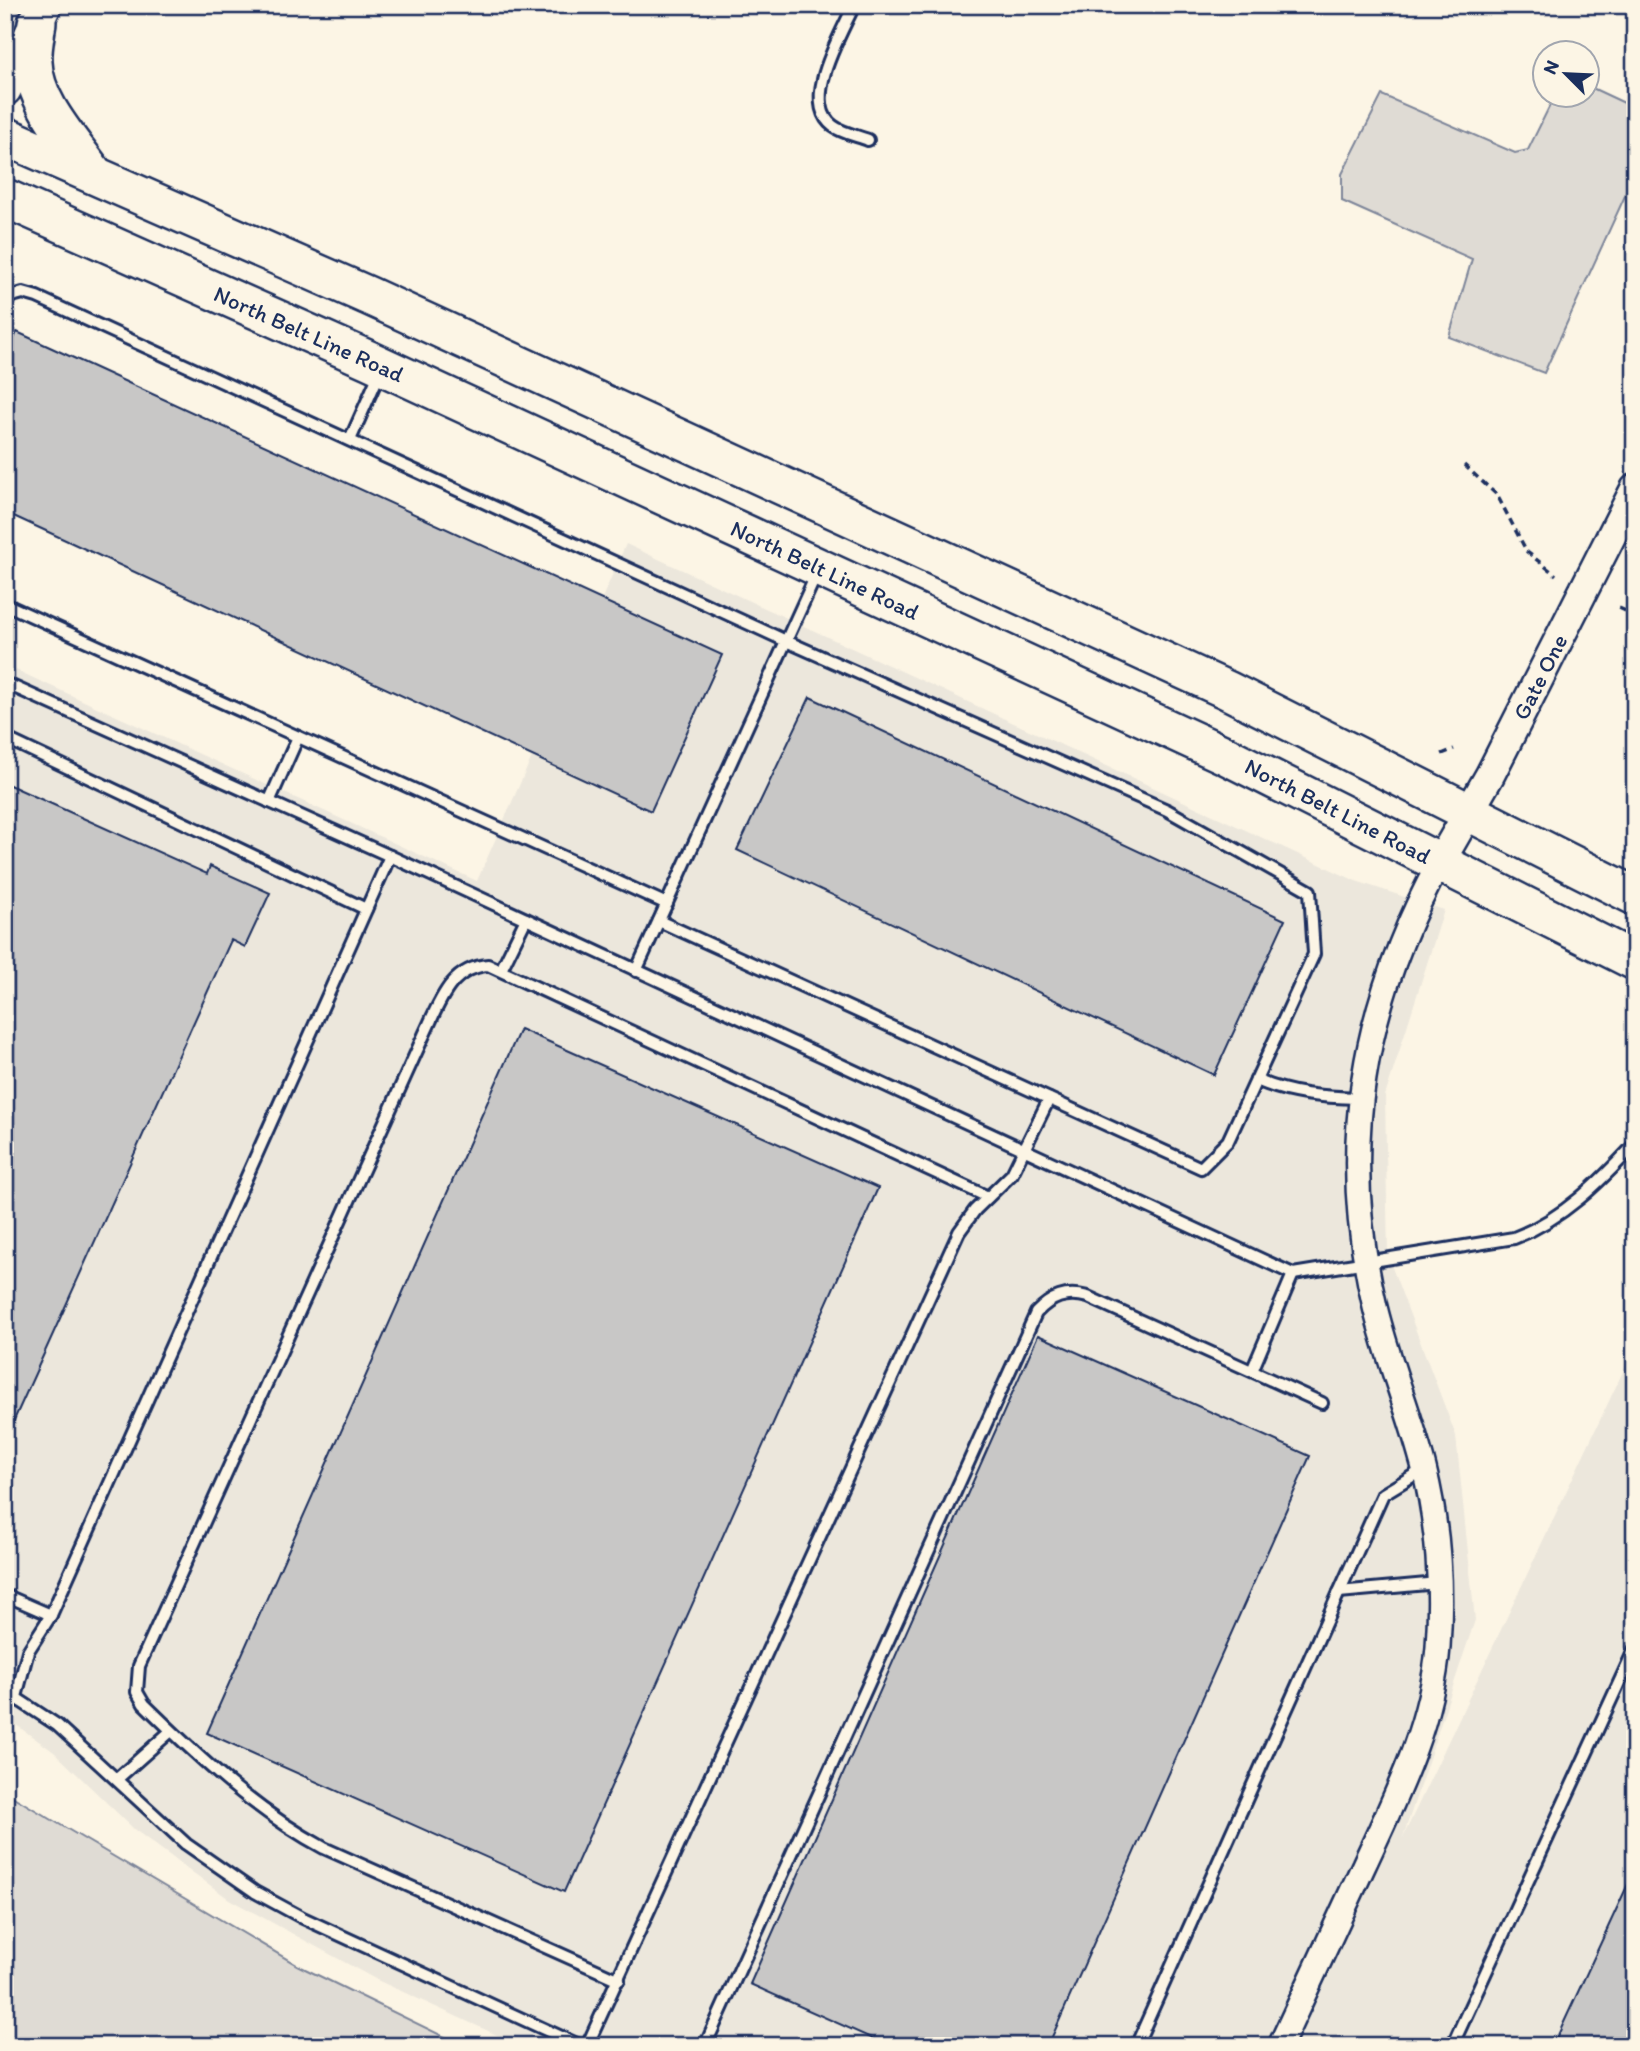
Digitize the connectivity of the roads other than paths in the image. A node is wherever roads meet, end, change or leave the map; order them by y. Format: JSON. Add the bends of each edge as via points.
{"nodes":[{"id":1,"x":854,"y":5,"type":"edge"},
{"id":2,"x":41,"y":14,"type":"edge"},
{"id":3,"x":5,"y":89,"type":"edge"},
{"id":4,"x":5,"y":136,"type":"edge"},
{"id":5,"x":868,"y":140,"type":"dead end"},
{"id":6,"x":93,"y":174,"type":"junction"},
{"id":7,"x":5,"y":198,"type":"edge"},
{"id":8,"x":5,"y":298,"type":"edge"},
{"id":9,"x":383,"y":366,"type":"junction"},
{"id":10,"x":350,"y":440,"type":"junction"},
{"id":11,"x":1635,"y":489,"type":"edge"},
{"id":12,"x":819,"y":567,"type":"junction"},
{"id":13,"x":5,"y":604,"type":"edge"},
{"id":14,"x":786,"y":641,"type":"junction"},
{"id":15,"x":5,"y":683,"type":"edge"},
{"id":16,"x":298,"y":737,"type":"junction"},
{"id":17,"x":5,"y":738,"type":"edge"},
{"id":18,"x":269,"y":802,"type":"junction"},
{"id":19,"x":1469,"y":813,"type":"junction"},
{"id":20,"x":390,"y":856,"type":"junction"},
{"id":21,"x":1440,"y":862,"type":"junction"},
{"id":22,"x":1635,"y":896,"type":"edge"},
{"id":23,"x":667,"y":904,"type":"junction"},
{"id":24,"x":366,"y":909,"type":"junction"},
{"id":25,"x":526,"y":919,"type":"junction"},
{"id":26,"x":659,"y":921,"type":"junction"},
{"id":27,"x":1635,"y":961,"type":"edge"},
{"id":28,"x":502,"y":970,"type":"junction"},
{"id":29,"x":636,"y":971,"type":"junction"},
{"id":30,"x":1256,"y":1080,"type":"junction"},
{"id":31,"x":1360,"y":1098,"type":"junction"},
{"id":32,"x":1049,"y":1099,"type":"junction"},
{"id":33,"x":1635,"y":1144,"type":"edge"},
{"id":34,"x":1023,"y":1152,"type":"junction"},
{"id":35,"x":988,"y":1197,"type":"junction"},
{"id":36,"x":1367,"y":1261,"type":"junction"},
{"id":37,"x":1293,"y":1274,"type":"junction"},
{"id":38,"x":1252,"y":1371,"type":"junction"},
{"id":39,"x":1322,"y":1403,"type":"dead end"},
{"id":40,"x":1424,"y":1469,"type":"junction"},
{"id":41,"x":1438,"y":1583,"type":"junction"},
{"id":42,"x":1339,"y":1592,"type":"junction"},
{"id":43,"x":5,"y":1595,"type":"edge"},
{"id":44,"x":51,"y":1615,"type":"junction"},
{"id":45,"x":1635,"y":1648,"type":"edge"},
{"id":46,"x":5,"y":1691,"type":"edge"},
{"id":47,"x":16,"y":1697,"type":"junction"},
{"id":48,"x":171,"y":1731,"type":"junction"},
{"id":49,"x":117,"y":1779,"type":"junction"},
{"id":50,"x":619,"y":1980,"type":"junction"},
{"id":51,"x":581,"y":2046,"type":"edge"},
{"id":52,"x":587,"y":2046,"type":"edge"},
{"id":53,"x":705,"y":2046,"type":"edge"},
{"id":54,"x":1136,"y":2046,"type":"edge"},
{"id":55,"x":1280,"y":2046,"type":"edge"},
{"id":56,"x":1452,"y":2046,"type":"edge"}],
"edges":[{"from":1,"to":5,"type":"lane","via":[[823,75],[819,102],[832,125]]},
{"from":2,"to":3,"type":"main road"},
{"from":2,"to":6,"type":"main road","via":[[33,64],[37,85]]},
{"from":4,"to":6,"type":"main road"},
{"from":6,"to":19,"type":"main road","via":[[1227,690]]},
{"from":7,"to":9,"type":"main road","name":"North Belt Line Road"},
{"from":8,"to":10,"type":"lane","via":[[23,293],[37,297]]},
{"from":9,"to":10,"type":"lane"},
{"from":9,"to":12,"type":"main road","name":"North Belt Line Road"},
{"from":10,"to":14,"type":"lane"},
{"from":11,"to":19,"type":"street","name":"Gate One"},
{"from":12,"to":14,"type":"lane"},
{"from":12,"to":21,"type":"main road","name":"North Belt Line Road","via":[[1227,756]]},
{"from":13,"to":16,"type":"lane"},
{"from":14,"to":23,"type":"lane"},
{"from":14,"to":30,"type":"lane","via":[[1167,810],[1310,891],[1314,954]]},
{"from":15,"to":18,"type":"lane"},
{"from":16,"to":18,"type":"lane"},
{"from":16,"to":23,"type":"lane"},
{"from":17,"to":24,"type":"lane"},
{"from":18,"to":20,"type":"lane"},
{"from":19,"to":21,"type":"street","name":"Gate One"},
{"from":19,"to":22,"type":"main road"},
{"from":20,"to":24,"type":"lane"},
{"from":20,"to":25,"type":"lane"},
{"from":21,"to":27,"type":"main road","name":"North Belt Line Road"},
{"from":21,"to":31,"type":"street","via":[[1415,909],[1383,990]]},
{"from":23,"to":26,"type":"lane"},
{"from":24,"to":44,"type":"lane"},
{"from":25,"to":28,"type":"lane"},
{"from":25,"to":29,"type":"lane"},
{"from":26,"to":29,"type":"lane"},
{"from":26,"to":32,"type":"lane"},
{"from":28,"to":35,"type":"lane"},
{"from":28,"to":48,"type":"lane","via":[[472,966],[457,975],[444,993],[139,1666],[136,1692]]},
{"from":29,"to":34,"type":"lane"},
{"from":30,"to":31,"type":"lane","via":[[1310,1097]]},
{"from":30,"to":32,"type":"lane","via":[[1228,1141],[1200,1168]]},
{"from":31,"to":36,"type":"street","via":[[1357,1202]]},
{"from":32,"to":34,"type":"lane"},
{"from":33,"to":36,"type":"lane","via":[[1589,1192],[1529,1232],[1494,1242]]},
{"from":34,"to":35,"type":"lane","via":[[1012,1174]]},
{"from":34,"to":37,"type":"lane"},
{"from":35,"to":50,"type":"lane","via":[[960,1232]]},
{"from":36,"to":37,"type":"lane"},
{"from":36,"to":40,"type":"street","via":[[1375,1307]]},
{"from":37,"to":38,"type":"lane"},
{"from":38,"to":39,"type":"lane"},
{"from":38,"to":53,"type":"lane","via":[[1088,1297],[1056,1296],[1036,1313]]},
{"from":40,"to":41,"type":"street","via":[[1437,1539]]},
{"from":40,"to":42,"type":"lane","via":[[1383,1494]]},
{"from":41,"to":42,"type":"lane"},
{"from":41,"to":55,"type":"street","via":[[1438,1649],[1422,1725],[1402,1782]]},
{"from":42,"to":54,"type":"lane"},
{"from":43,"to":44,"type":"lane"},
{"from":44,"to":47,"type":"lane","via":[[29,1651]]},
{"from":45,"to":56,"type":"lane"},
{"from":46,"to":47,"type":"lane"},
{"from":47,"to":49,"type":"lane","via":[[64,1730]]},
{"from":48,"to":49,"type":"lane"},
{"from":48,"to":50,"type":"lane","via":[[244,1798],[301,1836]]},
{"from":49,"to":51,"type":"lane","via":[[186,1844],[255,1892]]},
{"from":50,"to":52,"type":"lane"}]}
